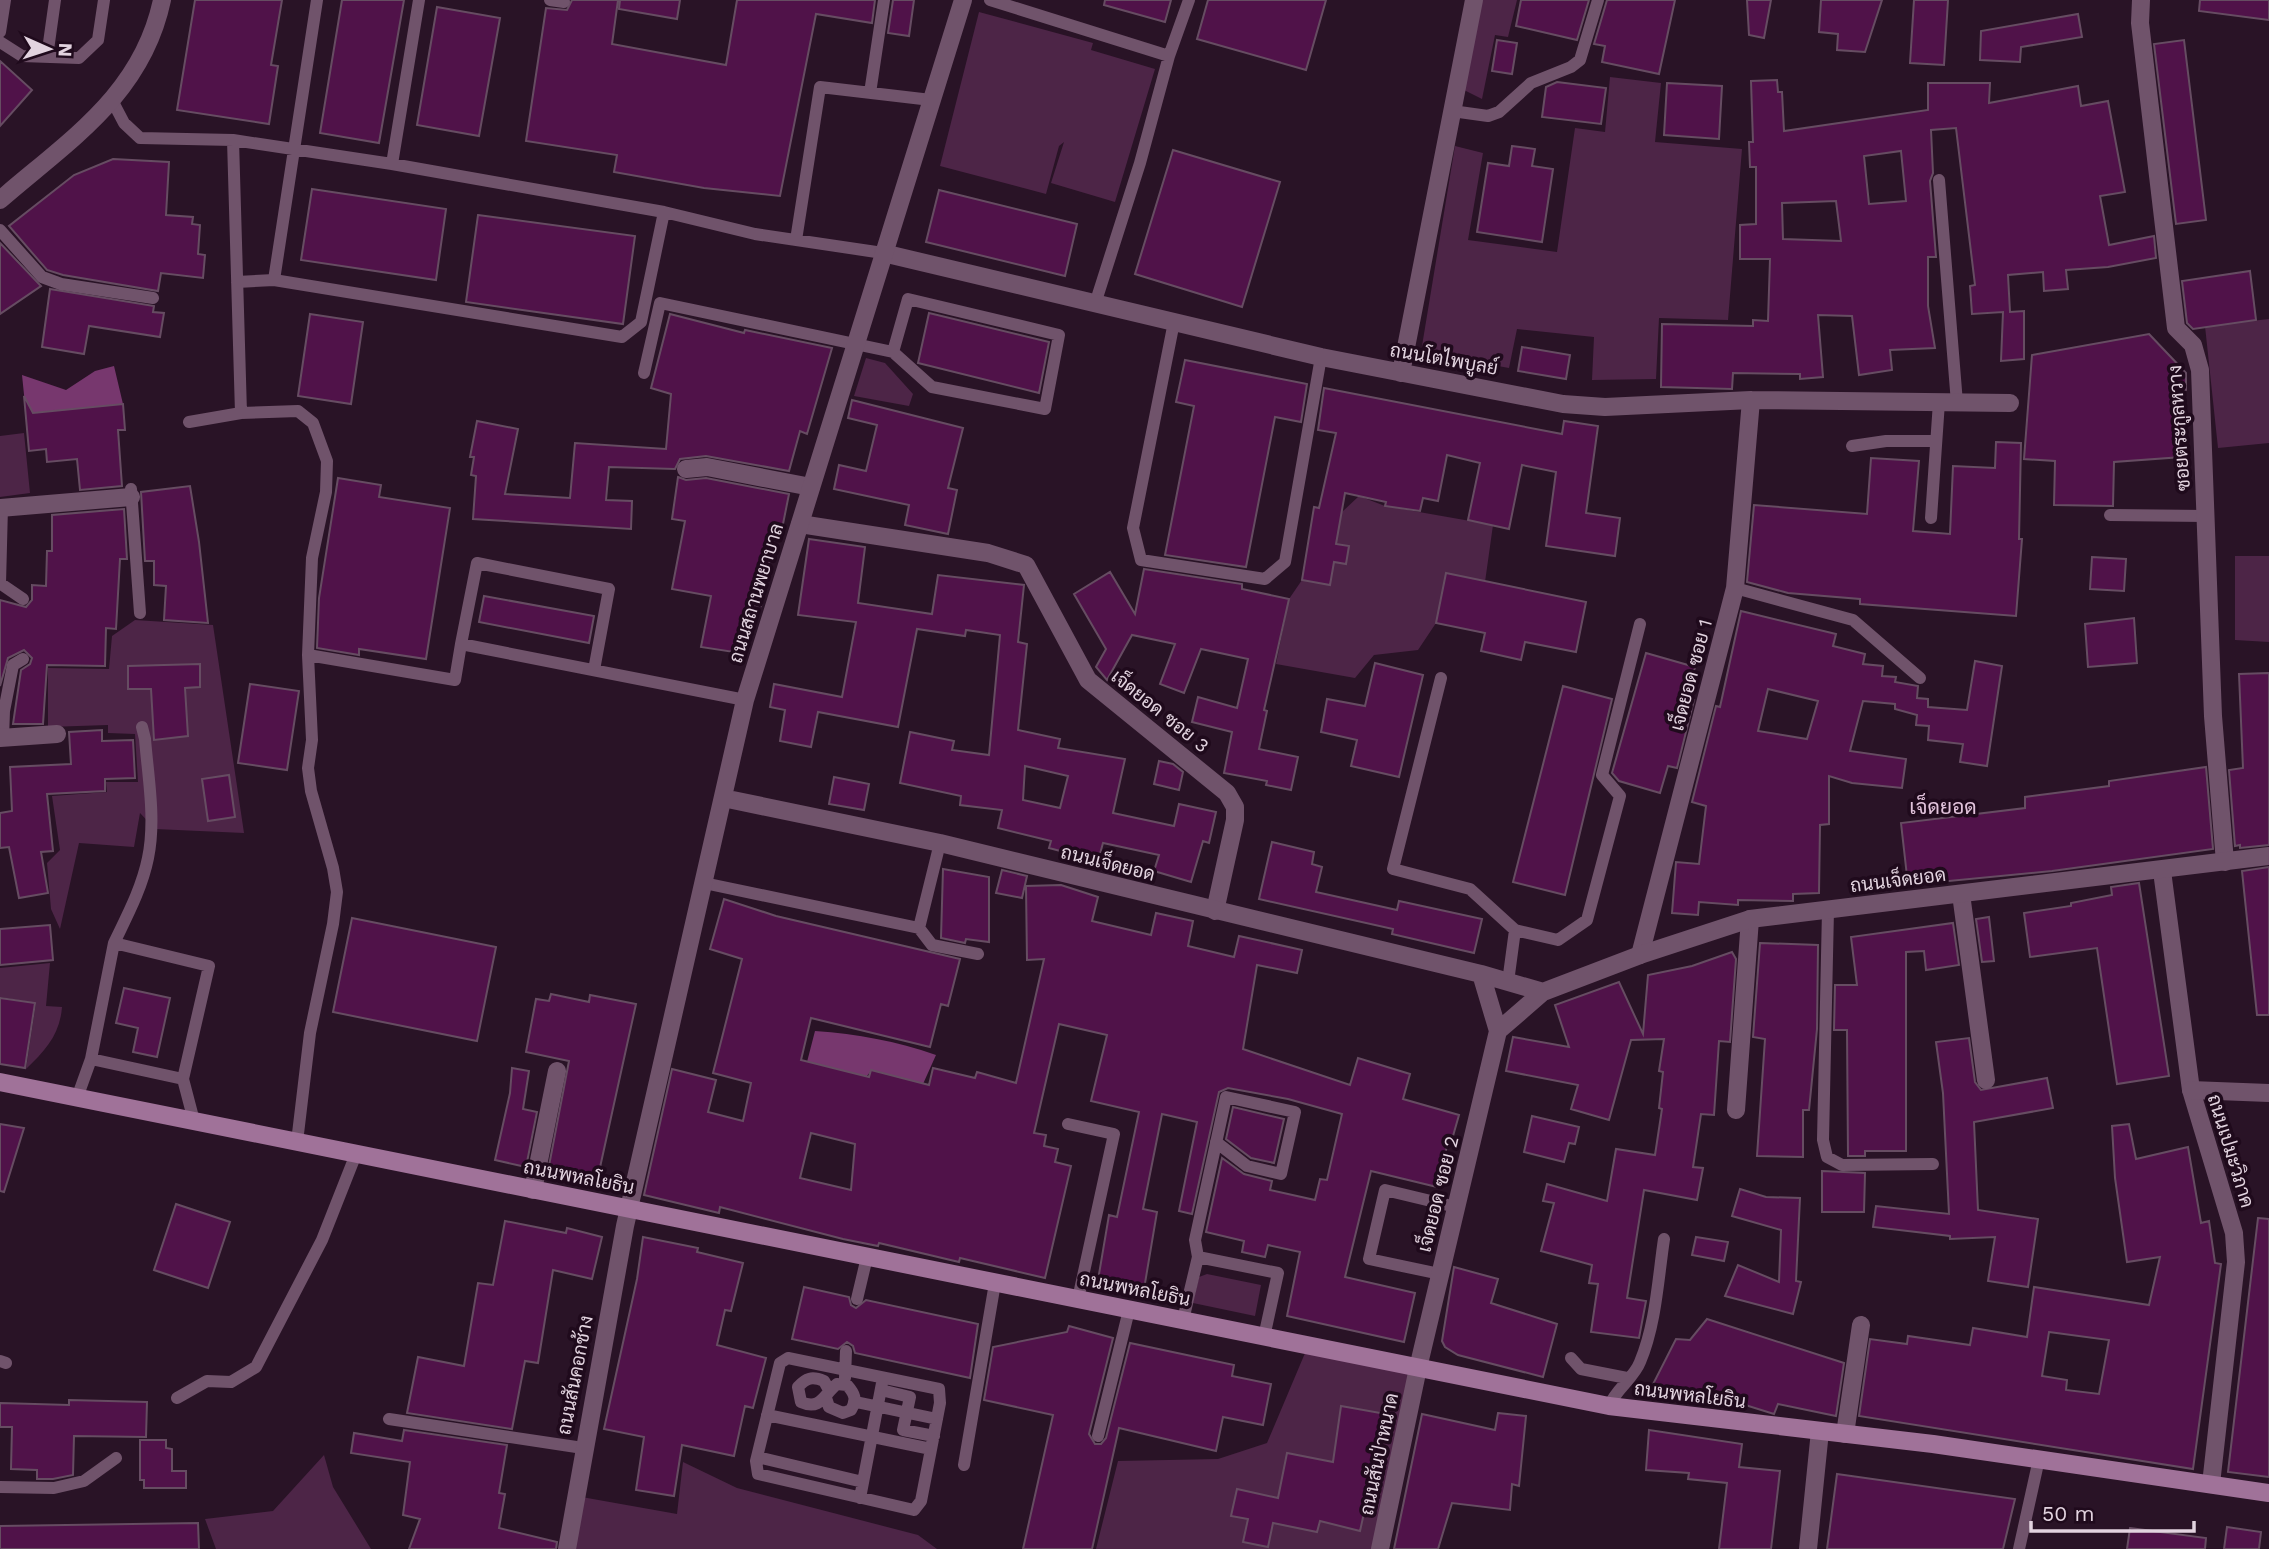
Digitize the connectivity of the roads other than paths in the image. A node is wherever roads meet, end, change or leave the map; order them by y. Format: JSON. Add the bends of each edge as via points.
{"nodes":[{"id":1,"x":5,"y":0,"type":"edge"},
{"id":2,"x":55,"y":0,"type":"edge"},
{"id":3,"x":104,"y":0,"type":"edge"},
{"id":4,"x":162,"y":0,"type":"edge"},
{"id":5,"x":317,"y":0,"type":"edge"},
{"id":6,"x":419,"y":0,"type":"edge"},
{"id":7,"x":550,"y":0,"type":"edge"},
{"id":8,"x":884,"y":0,"type":"edge"},
{"id":9,"x":963,"y":0,"type":"edge"},
{"id":10,"x":990,"y":0,"type":"edge"},
{"id":11,"x":1189,"y":0,"type":"edge"},
{"id":12,"x":1474,"y":0,"type":"edge"},
{"id":13,"x":1598,"y":0,"type":"edge"},
{"id":14,"x":2141,"y":0,"type":"edge"},
{"id":15,"x":564,"y":2,"type":"dead end"},
{"id":16,"x":0,"y":32,"type":"edge"},
{"id":17,"x":0,"y":41,"type":"edge"},
{"id":18,"x":1170,"y":56,"type":"junction"},
{"id":19,"x":47,"y":57,"type":"junction"},
{"id":20,"x":870,"y":93,"type":"junction"},
{"id":21,"x":931,"y":100,"type":"junction"},
{"id":22,"x":113,"y":102,"type":"junction"},
{"id":23,"x":1452,"y":111,"type":"junction"},
{"id":24,"x":233,"y":140,"type":"junction"},
{"id":25,"x":294,"y":149,"type":"junction"},
{"id":26,"x":392,"y":164,"type":"junction"},
{"id":27,"x":1939,"y":180,"type":"dead end"},
{"id":28,"x":0,"y":200,"type":"edge"},
{"id":29,"x":664,"y":212,"type":"junction"},
{"id":30,"x":0,"y":230,"type":"edge"},
{"id":31,"x":796,"y":240,"type":"junction"},
{"id":32,"x":883,"y":253,"type":"junction"},
{"id":33,"x":274,"y":281,"type":"junction"},
{"id":34,"x":237,"y":282,"type":"junction"},
{"id":35,"x":152,"y":298,"type":"dead end"},
{"id":36,"x":1095,"y":304,"type":"junction"},
{"id":37,"x":1174,"y":322,"type":"junction"},
{"id":38,"x":854,"y":344,"type":"junction"},
{"id":39,"x":892,"y":352,"type":"junction"},
{"id":40,"x":1321,"y":357,"type":"junction"},
{"id":41,"x":644,"y":373,"type":"dead end"},
{"id":42,"x":1401,"y":373,"type":"junction"},
{"id":43,"x":1751,"y":400,"type":"junction"},
{"id":44,"x":1939,"y":402,"type":"junction"},
{"id":45,"x":1957,"y":402,"type":"junction"},
{"id":46,"x":2010,"y":402,"type":"dead end"},
{"id":47,"x":240,"y":413,"type":"junction"},
{"id":48,"x":189,"y":422,"type":"dead end"},
{"id":49,"x":1936,"y":442,"type":"junction"},
{"id":50,"x":1852,"y":446,"type":"dead end"},
{"id":51,"x":686,"y":469,"type":"dead end"},
{"id":52,"x":811,"y":488,"type":"junction"},
{"id":53,"x":131,"y":493,"type":"joint"},
{"id":54,"x":1,"y":507,"type":"edge"},
{"id":55,"x":2110,"y":515,"type":"dead end"},
{"id":56,"x":2206,"y":516,"type":"junction"},
{"id":57,"x":1931,"y":518,"type":"dead end"},
{"id":58,"x":800,"y":524,"type":"junction"},
{"id":59,"x":1,"y":584,"type":"edge"},
{"id":60,"x":1735,"y":588,"type":"junction"},
{"id":61,"x":23,"y":599,"type":"dead end"},
{"id":62,"x":140,"y":613,"type":"dead end"},
{"id":63,"x":1640,"y":624,"type":"dead end"},
{"id":64,"x":461,"y":644,"type":"junction"},
{"id":65,"x":308,"y":655,"type":"junction"},
{"id":66,"x":23,"y":659,"type":"dead end"},
{"id":67,"x":594,"y":670,"type":"junction"},
{"id":68,"x":1441,"y":678,"type":"dead end"},
{"id":69,"x":1920,"y":678,"type":"dead end"},
{"id":70,"x":745,"y":700,"type":"junction"},
{"id":71,"x":142,"y":727,"type":"dead end"},
{"id":72,"x":57,"y":734,"type":"dead end"},
{"id":73,"x":2,"y":738,"type":"edge"},
{"id":74,"x":723,"y":798,"type":"junction"},
{"id":75,"x":940,"y":843,"type":"junction"},
{"id":76,"x":2269,"y":856,"type":"edge"},
{"id":77,"x":2225,"y":862,"type":"junction"},
{"id":78,"x":2162,"y":871,"type":"junction"},
{"id":79,"x":704,"y":883,"type":"junction"},
{"id":80,"x":1961,"y":894,"type":"junction"},
{"id":81,"x":1828,"y":909,"type":"junction"},
{"id":82,"x":1215,"y":911,"type":"junction"},
{"id":83,"x":1749,"y":919,"type":"junction"},
{"id":84,"x":919,"y":928,"type":"junction"},
{"id":85,"x":1515,"y":930,"type":"junction"},
{"id":86,"x":114,"y":943,"type":"junction"},
{"id":87,"x":978,"y":954,"type":"dead end"},
{"id":88,"x":1640,"y":955,"type":"junction"},
{"id":89,"x":1481,"y":974,"type":"junction"},
{"id":90,"x":1508,"y":982,"type":"junction"},
{"id":91,"x":1543,"y":992,"type":"junction"},
{"id":92,"x":1499,"y":1031,"type":"junction"},
{"id":93,"x":90,"y":1059,"type":"junction"},
{"id":94,"x":557,"y":1072,"type":"dead end"},
{"id":95,"x":183,"y":1079,"type":"junction"},
{"id":96,"x":1986,"y":1080,"type":"dead end"},
{"id":97,"x":0,"y":1082,"type":"edge"},
{"id":98,"x":2191,"y":1090,"type":"junction"},
{"id":99,"x":2269,"y":1093,"type":"edge"},
{"id":100,"x":77,"y":1098,"type":"junction"},
{"id":101,"x":1736,"y":1110,"type":"dead end"},
{"id":102,"x":194,"y":1121,"type":"junction"},
{"id":103,"x":1068,"y":1124,"type":"dead end"},
{"id":104,"x":297,"y":1142,"type":"junction"},
{"id":105,"x":1216,"y":1142,"type":"junction"},
{"id":106,"x":356,"y":1154,"type":"junction"},
{"id":107,"x":1933,"y":1164,"type":"dead end"},
{"id":108,"x":533,"y":1189,"type":"junction"},
{"id":109,"x":1456,"y":1206,"type":"junction"},
{"id":110,"x":629,"y":1209,"type":"junction"},
{"id":111,"x":1664,"y":1239,"type":"dead end"},
{"id":112,"x":1198,"y":1256,"type":"junction"},
{"id":113,"x":867,"y":1257,"type":"junction"},
{"id":114,"x":1440,"y":1274,"type":"junction"},
{"id":115,"x":995,"y":1283,"type":"junction"},
{"id":116,"x":857,"y":1298,"type":"dead end"},
{"id":117,"x":1077,"y":1299,"type":"junction"},
{"id":118,"x":1129,"y":1310,"type":"junction"},
{"id":119,"x":1184,"y":1321,"type":"junction"},
{"id":120,"x":1861,"y":1325,"type":"dead end"},
{"id":121,"x":1264,"y":1337,"type":"junction"},
{"id":122,"x":846,"y":1351,"type":"dead end"},
{"id":123,"x":1571,"y":1358,"type":"dead end"},
{"id":124,"x":818,"y":1364,"type":"junction"},
{"id":125,"x":1418,"y":1368,"type":"junction"},
{"id":126,"x":847,"y":1370,"type":"junction"},
{"id":127,"x":815,"y":1377,"type":"junction"},
{"id":128,"x":1627,"y":1378,"type":"junction"},
{"id":129,"x":882,"y":1384,"type":"junction"},
{"id":130,"x":775,"y":1385,"type":"junction"},
{"id":131,"x":844,"y":1385,"type":"junction"},
{"id":132,"x":798,"y":1389,"type":"junction"},
{"id":133,"x":827,"y":1394,"type":"junction"},
{"id":134,"x":177,"y":1398,"type":"dead end"},
{"id":135,"x":856,"y":1402,"type":"junction"},
{"id":136,"x":810,"y":1406,"type":"junction"},
{"id":137,"x":877,"y":1406,"type":"junction"},
{"id":138,"x":1609,"y":1406,"type":"junction"},
{"id":139,"x":836,"y":1412,"type":"junction"},
{"id":140,"x":906,"y":1412,"type":"junction"},
{"id":141,"x":767,"y":1415,"type":"junction"},
{"id":142,"x":389,"y":1419,"type":"dead end"},
{"id":143,"x":937,"y":1419,"type":"junction"},
{"id":144,"x":806,"y":1422,"type":"junction"},
{"id":145,"x":834,"y":1428,"type":"junction"},
{"id":146,"x":1820,"y":1432,"type":"junction"},
{"id":147,"x":1846,"y":1434,"type":"junction"},
{"id":148,"x":872,"y":1436,"type":"junction"},
{"id":149,"x":1098,"y":1436,"type":"dead end"},
{"id":150,"x":932,"y":1442,"type":"junction"},
{"id":151,"x":583,"y":1448,"type":"junction"},
{"id":152,"x":757,"y":1457,"type":"junction"},
{"id":153,"x":116,"y":1458,"type":"dead end"},
{"id":154,"x":2039,"y":1459,"type":"junction"},
{"id":155,"x":964,"y":1465,"type":"dead end"},
{"id":156,"x":863,"y":1482,"type":"junction"},
{"id":157,"x":2211,"y":1485,"type":"junction"},
{"id":158,"x":0,"y":1487,"type":"edge"},
{"id":159,"x":2269,"y":1493,"type":"edge"},
{"id":160,"x":860,"y":1498,"type":"junction"},
{"id":161,"x":568,"y":1549,"type":"edge"},
{"id":162,"x":1380,"y":1549,"type":"edge"},
{"id":163,"x":1808,"y":1549,"type":"edge"},
{"id":164,"x":2019,"y":1549,"type":"edge"}],
"edges":[{"from":1,"to":16,"type":"lane"},
{"from":2,"to":19,"type":"lane"},
{"from":3,"to":19,"type":"lane","via":[[98,40],[79,58]]},
{"from":4,"to":22,"type":"street","via":[[137,68]]},
{"from":5,"to":25,"type":"lane"},
{"from":6,"to":26,"type":"lane"},
{"from":7,"to":15,"type":"lane"},
{"from":8,"to":20,"type":"lane"},
{"from":9,"to":21,"type":"street","name":"ถนนสถานพยาบาล"},
{"from":10,"to":18,"type":"lane"},
{"from":11,"to":18,"type":"lane"},
{"from":12,"to":23,"type":"street"},
{"from":13,"to":23,"type":"lane","via":[[1580,60],[1571,67],[1531,83],[1499,112],[1488,116]]},
{"from":14,"to":56,"type":"street","name":"ซอยตระกูลหวาง","via":[[2176,328],[2193,345],[2200,370]]},
{"from":17,"to":19,"type":"lane","via":[[22,56]]},
{"from":18,"to":36,"type":"lane"},
{"from":20,"to":21,"type":"lane"},
{"from":20,"to":31,"type":"lane","via":[[820,87]]},
{"from":21,"to":32,"type":"street","name":"ถนนสถานพยาบาล"},
{"from":22,"to":24,"type":"lane","via":[[124,123],[140,138]]},
{"from":22,"to":28,"type":"street"},
{"from":23,"to":42,"type":"street"},
{"from":24,"to":25,"type":"lane"},
{"from":24,"to":34,"type":"lane"},
{"from":25,"to":26,"type":"lane"},
{"from":25,"to":33,"type":"lane"},
{"from":26,"to":29,"type":"lane"},
{"from":27,"to":45,"type":"lane"},
{"from":29,"to":31,"type":"lane"},
{"from":29,"to":33,"type":"lane","via":[[641,322],[622,337]]},
{"from":30,"to":35,"type":"lane","via":[[42,277]]},
{"from":31,"to":32,"type":"lane"},
{"from":32,"to":36,"type":"street","name":"ถนนโตไพบูลย์"},
{"from":32,"to":38,"type":"street","name":"ถนนสถานพยาบาล"},
{"from":33,"to":34,"type":"lane"},
{"from":34,"to":47,"type":"lane"},
{"from":36,"to":37,"type":"street","name":"ถนนโตไพบูลย์"},
{"from":37,"to":40,"type":"street","name":"ถนนโตไพบูลย์"},
{"from":37,"to":40,"type":"lane","via":[[1133,528],[1140,559],[1265,579],[1285,562]]},
{"from":38,"to":39,"type":"lane"},
{"from":38,"to":41,"type":"lane","via":[[660,303]]},
{"from":38,"to":52,"type":"street","name":"ถนนสถานพยาบาล"},
{"from":39,"to":39,"type":"lane","via":[[932,387],[1045,409],[1059,335],[908,299]]},
{"from":40,"to":42,"type":"street","name":"ถนนโตไพบูลย์"},
{"from":42,"to":43,"type":"street","name":"ถนนโตไพบูลย์","via":[[1563,404],[1605,407]]},
{"from":43,"to":44,"type":"street","name":"ถนนโตไพบูลย์"},
{"from":43,"to":60,"type":"street","name":"เจ็ดยอด ซอย 1"},
{"from":44,"to":45,"type":"street","name":"ถนนโตไพบูลย์"},
{"from":44,"to":49,"type":"lane"},
{"from":45,"to":46,"type":"street","name":"ถนนโตไพบูลย์"},
{"from":47,"to":48,"type":"lane"},
{"from":47,"to":65,"type":"lane","via":[[298,411],[313,423],[327,461],[326,492],[312,558]]},
{"from":49,"to":50,"type":"lane","via":[[1886,440]]},
{"from":49,"to":57,"type":"lane"},
{"from":51,"to":52,"type":"street","via":[[707,467]]},
{"from":52,"to":58,"type":"street","name":"ถนนสถานพยาบาล"},
{"from":53,"to":54,"type":"street"},
{"from":53,"to":62,"type":"lane"},
{"from":54,"to":59,"type":"lane"},
{"from":55,"to":56,"type":"lane"},
{"from":56,"to":77,"type":"street","name":"ซอยตระกูลหวาง","via":[[2213,716]]},
{"from":58,"to":70,"type":"street","name":"ถนนสถานพยาบาล"},
{"from":58,"to":82,"type":"street","name":"เจ็ดยอด ซอย 3","via":[[988,553],[1026,565],[1088,680],[1227,793],[1235,807]]},
{"from":59,"to":61,"type":"lane"},
{"from":60,"to":69,"type":"lane","via":[[1853,620]]},
{"from":60,"to":88,"type":"street","name":"เจ็ดยอด ซอย 1"},
{"from":63,"to":85,"type":"lane","via":[[1602,775],[1620,796],[1587,920],[1558,940]]},
{"from":64,"to":65,"type":"lane","via":[[455,680]]},
{"from":64,"to":67,"type":"lane"},
{"from":64,"to":67,"type":"lane","via":[[477,563],[490,565],[609,589]]},
{"from":65,"to":104,"type":"lane","via":[[311,791],[337,892],[310,1033]]},
{"from":66,"to":73,"type":"lane","via":[[13,665]]},
{"from":67,"to":70,"type":"lane"},
{"from":68,"to":85,"type":"lane","via":[[1393,869],[1471,889]]},
{"from":70,"to":74,"type":"street","name":"ถนนสถานพยาบาล"},
{"from":71,"to":86,"type":"lane","via":[[149,854]]},
{"from":72,"to":73,"type":"street"},
{"from":74,"to":75,"type":"street","name":"ถนนเจ็ดยอด"},
{"from":74,"to":79,"type":"street","name":"ถนนสถานพยาบาล"},
{"from":75,"to":82,"type":"street","name":"ถนนเจ็ดยอด"},
{"from":75,"to":84,"type":"lane"},
{"from":76,"to":77,"type":"street","name":"ถนนเจ็ดยอด"},
{"from":77,"to":78,"type":"street","name":"ถนนเจ็ดยอด"},
{"from":78,"to":80,"type":"street","name":"ถนนเจ็ดยอด"},
{"from":78,"to":98,"type":"street","name":"ถนนเปมะวิภาค"},
{"from":79,"to":84,"type":"lane"},
{"from":79,"to":110,"type":"street","name":"ถนนสถานพยาบาล"},
{"from":80,"to":81,"type":"street","name":"ถนนเจ็ดยอด"},
{"from":80,"to":96,"type":"street"},
{"from":81,"to":83,"type":"street","name":"ถนนเจ็ดยอด"},
{"from":81,"to":107,"type":"lane","via":[[1823,1140],[1828,1157],[1842,1165]]},
{"from":82,"to":89,"type":"street","name":"ถนนเจ็ดยอด"},
{"from":83,"to":88,"type":"street","name":"ถนนเจ็ดยอด"},
{"from":83,"to":101,"type":"street"},
{"from":84,"to":87,"type":"lane","via":[[932,945]]},
{"from":85,"to":90,"type":"lane"},
{"from":86,"to":93,"type":"lane"},
{"from":86,"to":95,"type":"lane","via":[[209,966]]},
{"from":88,"to":91,"type":"street","name":"ถนนเจ็ดยอด"},
{"from":89,"to":90,"type":"street","name":"ถนนเจ็ดยอด"},
{"from":89,"to":92,"type":"street"},
{"from":90,"to":91,"type":"street","name":"ถนนเจ็ดยอด"},
{"from":91,"to":92,"type":"street","name":"ถนนเจ็ดยอด"},
{"from":92,"to":109,"type":"street","name":"เจ็ดยอด ซอย 2"},
{"from":93,"to":95,"type":"lane"},
{"from":93,"to":100,"type":"lane"},
{"from":94,"to":108,"type":"street"},
{"from":95,"to":102,"type":"lane"},
{"from":97,"to":100,"type":"main road","name":"ถนนพหลโยธิน"},
{"from":98,"to":99,"type":"street"},
{"from":98,"to":157,"type":"street","name":"ถนนเปมะวิภาค","via":[[2234,1233],[2236,1262]]},
{"from":100,"to":102,"type":"main road","name":"ถนนพหลโยธิน"},
{"from":102,"to":104,"type":"main road","name":"ถนนพหลโยธิน"},
{"from":103,"to":117,"type":"lane","via":[[1114,1135]]},
{"from":104,"to":106,"type":"main road","name":"ถนนพหลโยธิน"},
{"from":105,"to":105,"type":"lane","via":[[1226,1097],[1295,1112],[1281,1174],[1247,1167]]},
{"from":105,"to":112,"type":"lane","via":[[1195,1240]]},
{"from":106,"to":108,"type":"main road","name":"ถนนพหลโยธิน"},
{"from":106,"to":134,"type":"lane","via":[[321,1240],[256,1367],[231,1382],[207,1381]]},
{"from":108,"to":110,"type":"main road","name":"ถนนพหลโยธิน"},
{"from":109,"to":114,"type":"street","name":"เจ็ดยอด ซอย 2"},
{"from":109,"to":114,"type":"lane","via":[[1385,1190],[1369,1259]]},
{"from":110,"to":113,"type":"main road","name":"ถนนพหลโยธิน"},
{"from":110,"to":151,"type":"street","name":"ถนนสันคอกช้าง"},
{"from":111,"to":128,"type":"lane","via":[[1654,1310],[1640,1364]]},
{"from":112,"to":119,"type":"lane"},
{"from":112,"to":121,"type":"lane","via":[[1278,1273]]},
{"from":113,"to":115,"type":"main road","name":"ถนนพหลโยธิน"},
{"from":113,"to":116,"type":"lane"},
{"from":114,"to":125,"type":"street","name":"เจ็ดยอด ซอย 2"},
{"from":115,"to":117,"type":"main road","name":"ถนนพหลโยธิน"},
{"from":115,"to":155,"type":"lane"},
{"from":117,"to":118,"type":"main road","name":"ถนนพหลโยธิน"},
{"from":118,"to":119,"type":"main road","name":"ถนนพหลโยธิน"},
{"from":118,"to":149,"type":"lane"},
{"from":119,"to":121,"type":"main road","name":"ถนนพหลโยธิน"},
{"from":120,"to":147,"type":"street"},
{"from":121,"to":125,"type":"main road","name":"ถนนพหลโยธิน"},
{"from":122,"to":126,"type":"lane"},
{"from":123,"to":128,"type":"lane","via":[[1581,1369]]},
{"from":124,"to":126,"type":"lane"},
{"from":124,"to":127,"type":"lane"},
{"from":124,"to":130,"type":"lane","via":[[788,1358],[780,1363]]},
{"from":125,"to":138,"type":"main road","name":"ถนนพหลโยธิน"},
{"from":125,"to":162,"type":"street","name":"ถนนสันป่าหนาด"},
{"from":126,"to":129,"type":"lane"},
{"from":126,"to":131,"type":"lane"},
{"from":127,"to":132,"type":"lane","via":[[805,1379]]},
{"from":127,"to":133,"type":"lane","via":[[824,1381]]},
{"from":128,"to":138,"type":"lane"},
{"from":129,"to":137,"type":"lane"},
{"from":129,"to":140,"type":"lane","via":[[910,1397]]},
{"from":129,"to":143,"type":"lane","via":[[939,1389]]},
{"from":130,"to":132,"type":"lane"},
{"from":130,"to":141,"type":"lane"},
{"from":131,"to":133,"type":"lane","via":[[837,1384]]},
{"from":131,"to":135,"type":"lane","via":[[854,1393]]},
{"from":132,"to":136,"type":"lane","via":[[801,1402]]},
{"from":133,"to":136,"type":"lane"},
{"from":133,"to":139,"type":"lane","via":[[829,1407]]},
{"from":135,"to":137,"type":"lane"},
{"from":135,"to":139,"type":"lane","via":[[851,1410]]},
{"from":136,"to":144,"type":"lane"},
{"from":137,"to":140,"type":"lane"},
{"from":137,"to":148,"type":"lane"},
{"from":138,"to":146,"type":"main road","name":"ถนนพหลโยธิน"},
{"from":139,"to":145,"type":"lane"},
{"from":140,"to":143,"type":"lane"},
{"from":140,"to":150,"type":"lane","via":[[902,1430]]},
{"from":141,"to":144,"type":"lane"},
{"from":141,"to":152,"type":"lane"},
{"from":142,"to":151,"type":"lane"},
{"from":143,"to":150,"type":"lane"},
{"from":144,"to":145,"type":"lane"},
{"from":145,"to":148,"type":"lane"},
{"from":146,"to":147,"type":"main road","name":"ถนนพหลโยธิน"},
{"from":146,"to":163,"type":"street"},
{"from":147,"to":154,"type":"main road","name":"ถนนพหลโยธิน"},
{"from":148,"to":150,"type":"lane"},
{"from":148,"to":156,"type":"lane"},
{"from":150,"to":160,"type":"lane","via":[[914,1510]]},
{"from":151,"to":161,"type":"street","name":"ถนนสันคอกช้าง"},
{"from":152,"to":156,"type":"lane"},
{"from":152,"to":160,"type":"lane","via":[[758,1474]]},
{"from":153,"to":158,"type":"lane","via":[[84,1481],[54,1488]]},
{"from":154,"to":157,"type":"main road","name":"ถนนพหลโยธิน"},
{"from":154,"to":164,"type":"lane"},
{"from":156,"to":160,"type":"lane"},
{"from":157,"to":159,"type":"main road","name":"ถนนพหลโยธิน"}]}
